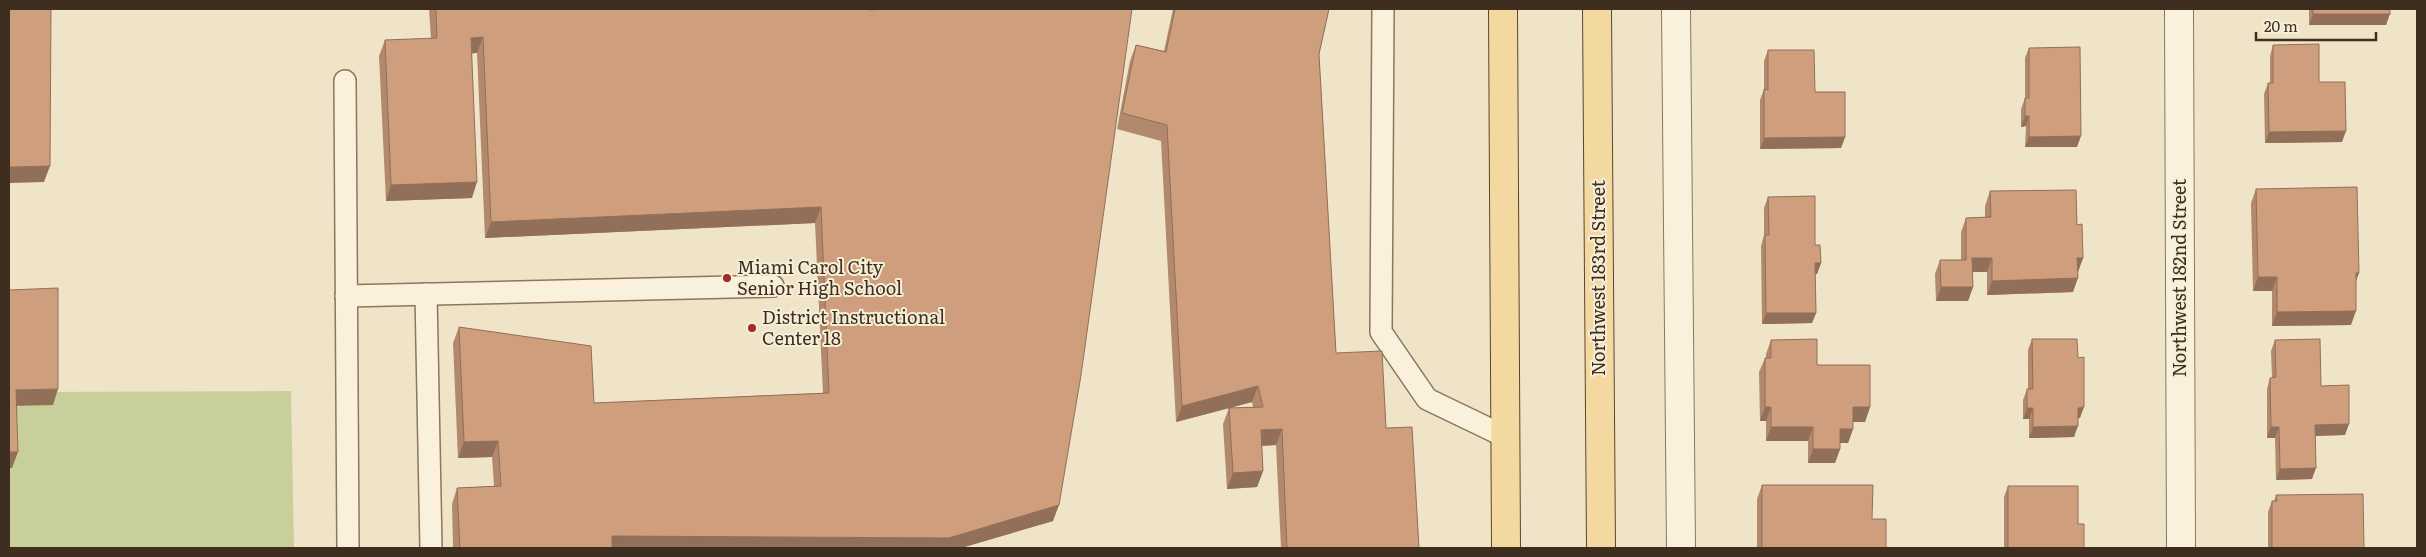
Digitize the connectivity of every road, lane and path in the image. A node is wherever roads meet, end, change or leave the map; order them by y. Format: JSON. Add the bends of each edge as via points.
{"nodes":[{"id":1,"x":1382,"y":9,"type":"edge"},
{"id":2,"x":1503,"y":9,"type":"edge"},
{"id":3,"x":1597,"y":9,"type":"edge"},
{"id":4,"x":1676,"y":9,"type":"edge"},
{"id":5,"x":2179,"y":9,"type":"edge"},
{"id":6,"x":345,"y":81,"type":"dead end"},
{"id":7,"x":773,"y":286,"type":"dead end"},
{"id":8,"x":426,"y":294,"type":"junction"},
{"id":9,"x":346,"y":296,"type":"junction"},
{"id":10,"x":1506,"y":437,"type":"junction"},
{"id":11,"x":348,"y":548,"type":"edge"},
{"id":12,"x":431,"y":548,"type":"edge"},
{"id":13,"x":1506,"y":548,"type":"edge"},
{"id":14,"x":1600,"y":548,"type":"edge"},
{"id":15,"x":1681,"y":548,"type":"edge"},
{"id":16,"x":2181,"y":548,"type":"edge"}],
"edges":[{"from":1,"to":10,"type":"lane","via":[[1381,332],[1427,399]]},
{"from":2,"to":10,"type":"main road"},
{"from":3,"to":14,"type":"main road","name":"Northwest 183rd Street"},
{"from":4,"to":15,"type":"street"},
{"from":5,"to":16,"type":"street","name":"Northwest 182nd Street"},
{"from":6,"to":9,"type":"lane"},
{"from":7,"to":8,"type":"lane"},
{"from":8,"to":9,"type":"lane"},
{"from":8,"to":12,"type":"lane"},
{"from":9,"to":11,"type":"lane"},
{"from":10,"to":13,"type":"main road"}]}
